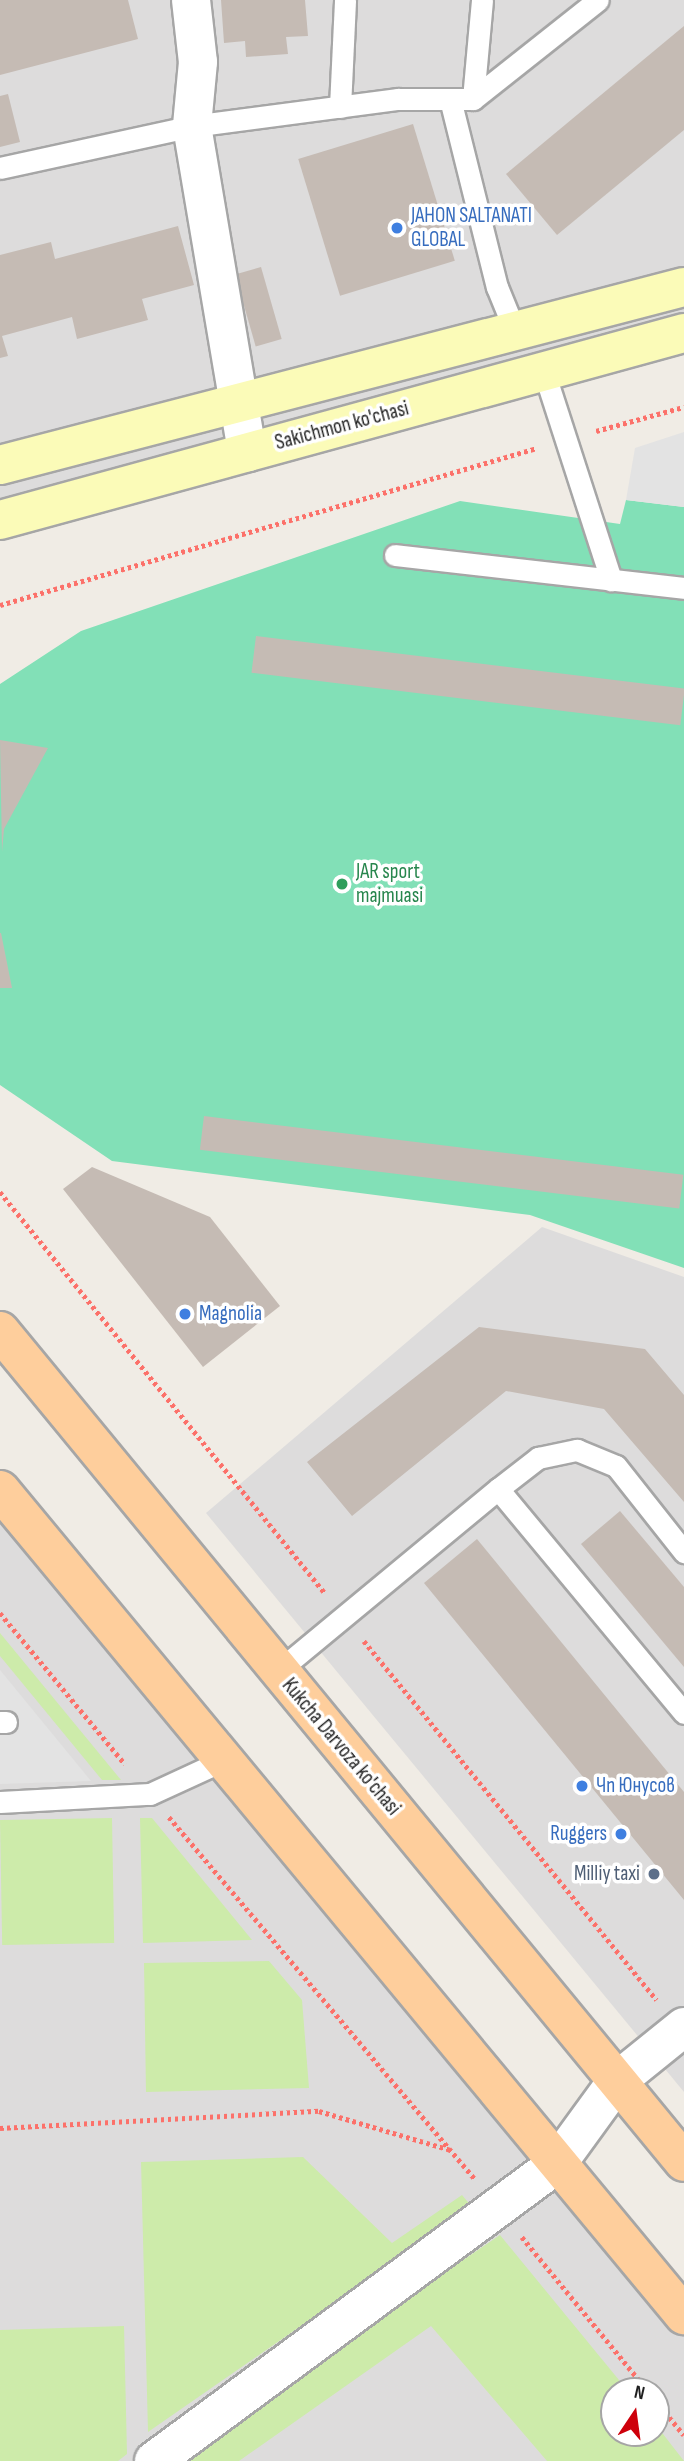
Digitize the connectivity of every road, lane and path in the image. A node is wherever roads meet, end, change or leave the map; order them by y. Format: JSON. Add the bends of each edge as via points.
{"nodes":[{"id":1,"x":191,"y":0,"type":"edge"},
{"id":2,"x":345,"y":0,"type":"edge"},
{"id":3,"x":482,"y":0,"type":"edge"},
{"id":4,"x":598,"y":0,"type":"edge"},
{"id":5,"x":450,"y":99,"type":"junction"},
{"id":6,"x":473,"y":99,"type":"junction"},
{"id":7,"x":340,"y":107,"type":"junction"},
{"id":8,"x":192,"y":126,"type":"junction"},
{"id":9,"x":0,"y":167,"type":"edge"},
{"id":10,"x":684,"y":287,"type":"edge"},
{"id":11,"x":515,"y":331,"type":"junction"},
{"id":12,"x":684,"y":333,"type":"edge"},
{"id":13,"x":544,"y":372,"type":"junction"},
{"id":14,"x":237,"y":403,"type":"junction"},
{"id":15,"x":684,"y":407,"type":"edge"},
{"id":16,"x":565,"y":439,"type":"junction"},
{"id":17,"x":247,"y":452,"type":"junction"},
{"id":18,"x":0,"y":466,"type":"edge"},
{"id":19,"x":0,"y":520,"type":"edge"},
{"id":20,"x":396,"y":555,"type":"dead end"},
{"id":21,"x":611,"y":580,"type":"junction"},
{"id":22,"x":684,"y":588,"type":"edge"},
{"id":23,"x":0,"y":605,"type":"edge"},
{"id":24,"x":0,"y":1331,"type":"edge"},
{"id":25,"x":498,"y":1489,"type":"junction"},
{"id":26,"x":0,"y":1490,"type":"edge"},
{"id":27,"x":684,"y":1552,"type":"edge"},
{"id":28,"x":0,"y":1613,"type":"edge"},
{"id":29,"x":278,"y":1671,"type":"junction"},
{"id":30,"x":684,"y":1713,"type":"edge"},
{"id":31,"x":224,"y":1760,"type":"junction"},
{"id":32,"x":150,"y":1794,"type":"junction"},
{"id":33,"x":0,"y":1802,"type":"edge"},
{"id":34,"x":684,"y":2027,"type":"edge"},
{"id":35,"x":617,"y":2081,"type":"junction"},
{"id":36,"x":0,"y":2128,"type":"edge"},
{"id":37,"x":451,"y":2150,"type":"junction"},
{"id":38,"x":684,"y":2162,"type":"edge"},
{"id":39,"x":556,"y":2165,"type":"junction"},
{"id":40,"x":498,"y":2208,"type":"junction"},
{"id":41,"x":684,"y":2315,"type":"edge"},
{"id":42,"x":637,"y":2377,"type":"edge"},
{"id":43,"x":670,"y":2418,"type":"edge"},
{"id":44,"x":684,"y":2435,"type":"edge"},
{"id":45,"x":154,"y":2461,"type":"edge"}],
"edges":[{"from":1,"to":8,"type":"street","via":[[198,62]]},
{"from":2,"to":7,"type":"lane"},
{"from":3,"to":6,"type":"lane"},
{"from":4,"to":6,"type":"lane"},
{"from":5,"to":6,"type":"lane"},
{"from":5,"to":7,"type":"lane"},
{"from":5,"to":11,"type":"lane","via":[[497,286]]},
{"from":7,"to":8,"type":"lane"},
{"from":8,"to":9,"type":"lane"},
{"from":8,"to":14,"type":"street"},
{"from":10,"to":11,"type":"main road"},
{"from":11,"to":14,"type":"main road"},
{"from":12,"to":13,"type":"main road","name":"Sakichmon ko'chasi"},
{"from":13,"to":16,"type":"lane"},
{"from":13,"to":17,"type":"main road","name":"Sakichmon ko'chasi"},
{"from":14,"to":17,"type":"street"},
{"from":14,"to":18,"type":"main road"},
{"from":15,"to":16,"type":"path"},
{"from":16,"to":21,"type":"lane"},
{"from":16,"to":23,"type":"path"},
{"from":17,"to":19,"type":"main road","name":"Sakichmon ko'chasi"},
{"from":20,"to":21,"type":"lane"},
{"from":21,"to":22,"type":"lane"},
{"from":24,"to":29,"type":"main road","name":"Kukcha Darvoza ko'chasi"},
{"from":25,"to":27,"type":"lane","via":[[538,1458],[578,1450],[616,1466]]},
{"from":25,"to":29,"type":"lane"},
{"from":25,"to":30,"type":"lane"},
{"from":26,"to":31,"type":"main road"},
{"from":28,"to":32,"type":"path"},
{"from":29,"to":35,"type":"main road","name":"Kukcha Darvoza ko'chasi"},
{"from":31,"to":32,"type":"lane"},
{"from":31,"to":39,"type":"main road"},
{"from":32,"to":33,"type":"lane"},
{"from":32,"to":37,"type":"path"},
{"from":34,"to":35,"type":"street"},
{"from":35,"to":38,"type":"main road","name":"Kukcha Darvoza ko'chasi"},
{"from":35,"to":39,"type":"street"},
{"from":36,"to":37,"type":"path","via":[[319,2111]]},
{"from":37,"to":40,"type":"path"},
{"from":39,"to":40,"type":"street"},
{"from":39,"to":41,"type":"main road"},
{"from":40,"to":42,"type":"path"},
{"from":40,"to":45,"type":"street"},
{"from":43,"to":44,"type":"path"}]}
